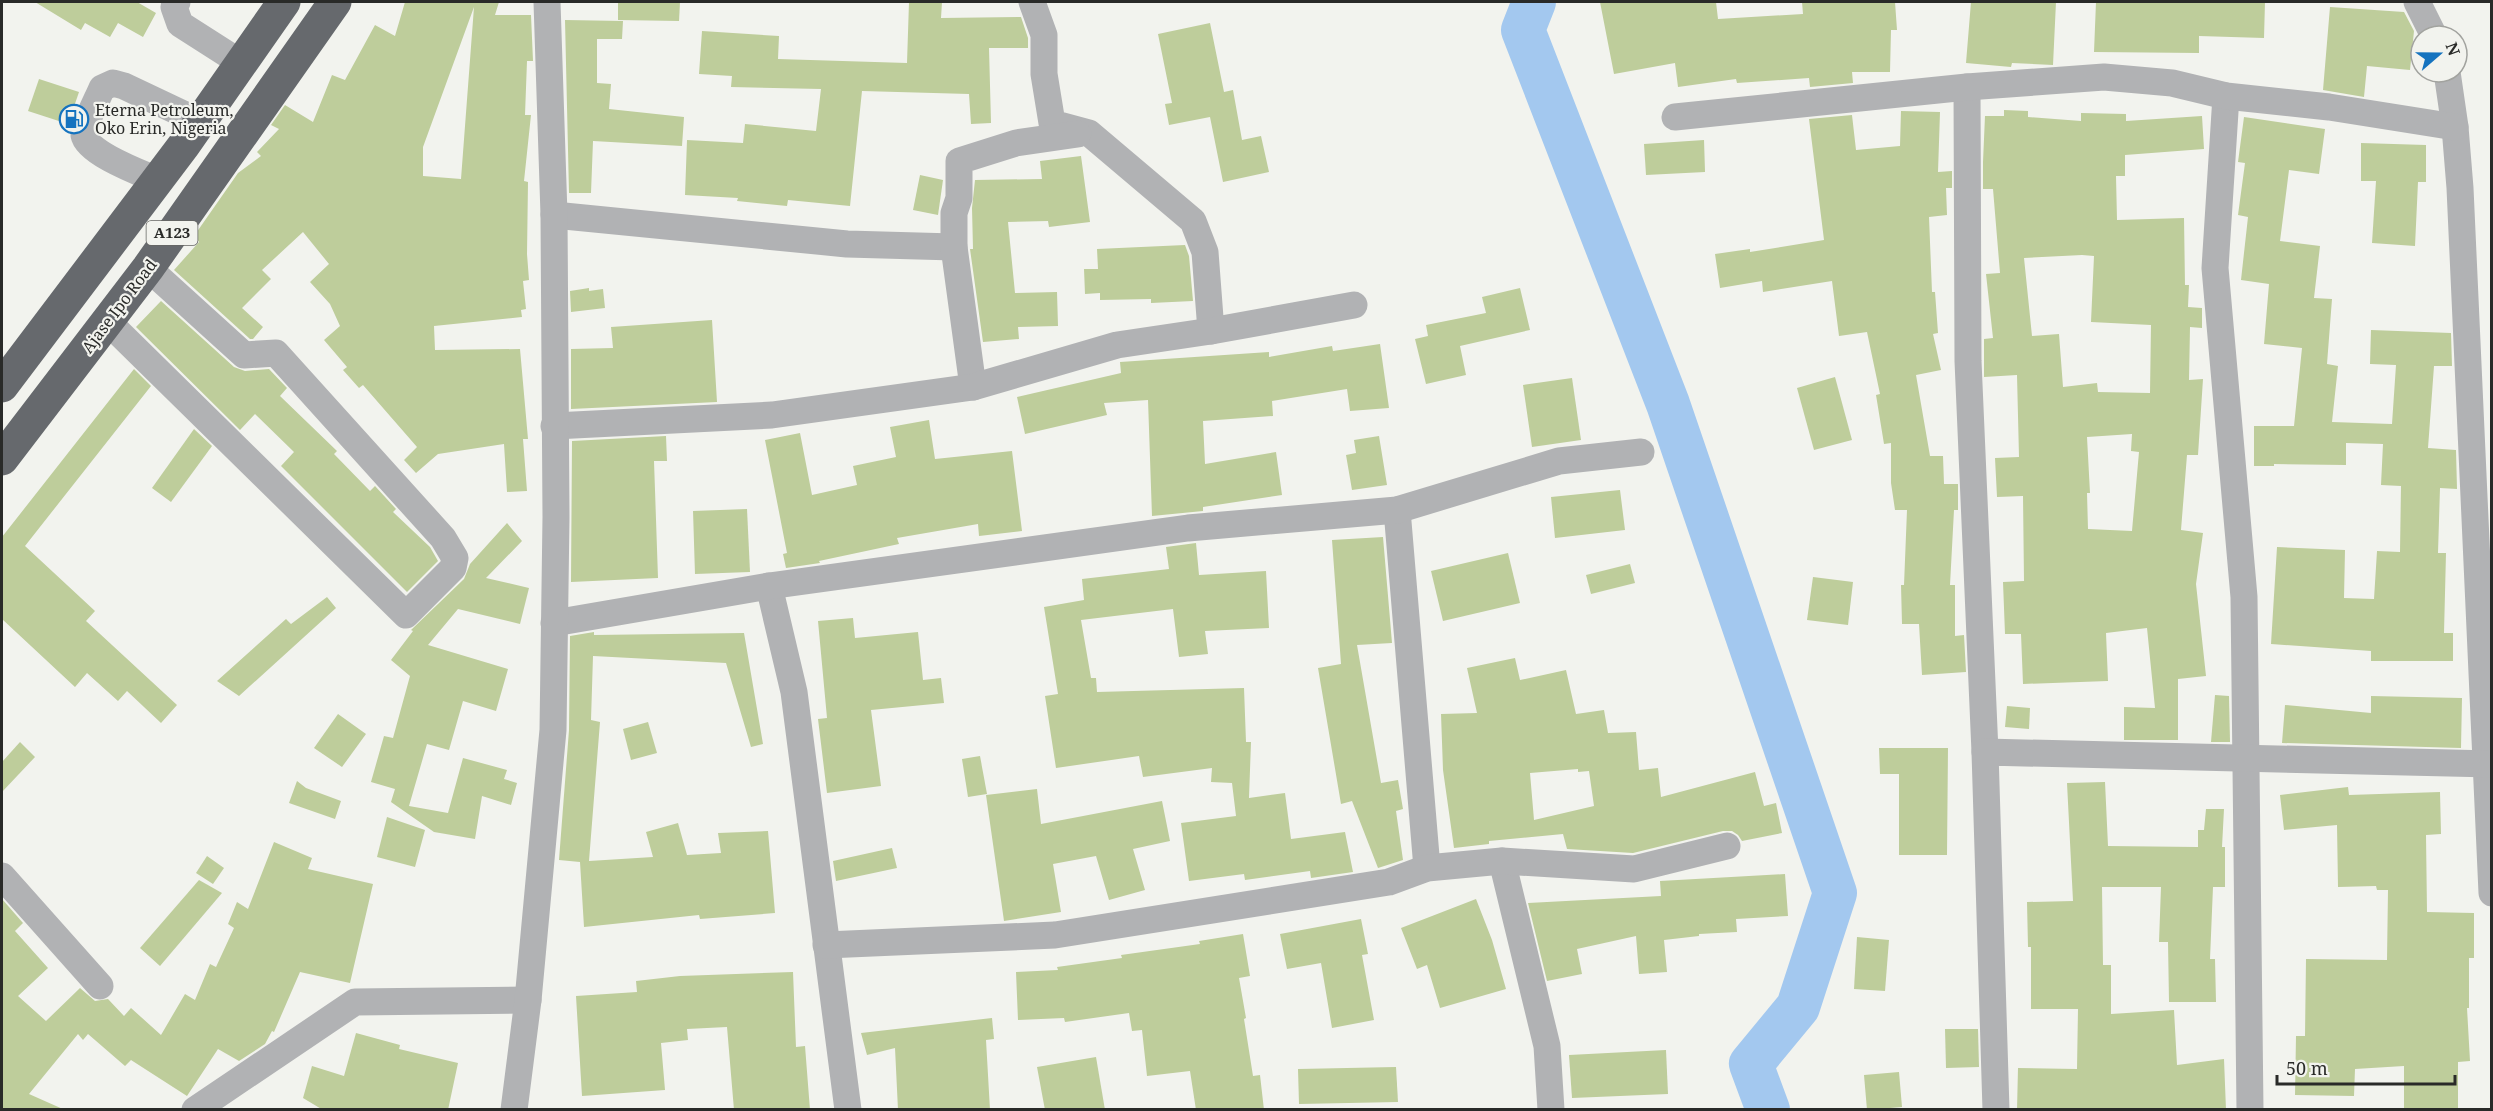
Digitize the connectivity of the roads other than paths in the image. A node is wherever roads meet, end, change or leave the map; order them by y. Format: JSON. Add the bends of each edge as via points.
{"nodes":[{"id":1,"x":177,"y":2,"type":"edge"},
{"id":2,"x":284,"y":2,"type":"edge"},
{"id":3,"x":335,"y":2,"type":"edge"},
{"id":4,"x":547,"y":2,"type":"edge"},
{"id":5,"x":1032,"y":2,"type":"edge"},
{"id":6,"x":2417,"y":2,"type":"edge"},
{"id":7,"x":2428,"y":24,"type":"edge"},
{"id":8,"x":241,"y":63,"type":"junction"},
{"id":9,"x":2449,"y":84,"type":"edge"},
{"id":10,"x":1967,"y":87,"type":"junction"},
{"id":11,"x":2226,"y":96,"type":"junction"},
{"id":12,"x":1675,"y":117,"type":"dead end"},
{"id":13,"x":200,"y":122,"type":"junction"},
{"id":14,"x":2456,"y":127,"type":"junction"},
{"id":15,"x":1089,"y":133,"type":"junction"},
{"id":16,"x":158,"y":180,"type":"junction"},
{"id":17,"x":554,"y":215,"type":"junction"},
{"id":18,"x":954,"y":247,"type":"junction"},
{"id":19,"x":148,"y":268,"type":"junction"},
{"id":20,"x":1354,"y":305,"type":"dead end"},
{"id":21,"x":107,"y":321,"type":"junction"},
{"id":22,"x":1211,"y":332,"type":"junction"},
{"id":23,"x":2,"y":386,"type":"edge"},
{"id":24,"x":973,"y":387,"type":"junction"},
{"id":25,"x":554,"y":426,"type":"junction"},
{"id":26,"x":1641,"y":452,"type":"dead end"},
{"id":27,"x":2,"y":459,"type":"edge"},
{"id":28,"x":1397,"y":510,"type":"junction"},
{"id":29,"x":769,"y":586,"type":"junction"},
{"id":30,"x":554,"y":622,"type":"junction"},
{"id":31,"x":1985,"y":752,"type":"junction"},
{"id":32,"x":2245,"y":759,"type":"junction"},
{"id":33,"x":2489,"y":764,"type":"edge"},
{"id":34,"x":1727,"y":846,"type":"dead end"},
{"id":35,"x":1502,"y":861,"type":"junction"},
{"id":36,"x":1427,"y":868,"type":"junction"},
{"id":37,"x":2,"y":876,"type":"edge"},
{"id":38,"x":2492,"y":893,"type":"edge"},
{"id":39,"x":826,"y":945,"type":"junction"},
{"id":40,"x":100,"y":986,"type":"dead end"},
{"id":41,"x":528,"y":1000,"type":"junction"},
{"id":42,"x":195,"y":1110,"type":"edge"},
{"id":43,"x":514,"y":1110,"type":"edge"},
{"id":44,"x":848,"y":1110,"type":"edge"},
{"id":45,"x":1551,"y":1110,"type":"edge"},
{"id":46,"x":1995,"y":1110,"type":"edge"},
{"id":47,"x":2250,"y":1110,"type":"edge"}],
"edges":[{"from":1,"to":8,"type":"street","via":[[174,7],[180,24]]},
{"from":2,"to":8,"type":"highway","number":"A123"},
{"from":3,"to":19,"type":"highway","name":"Ajase Ipo Road","number":"A123"},
{"from":4,"to":17,"type":"street"},
{"from":5,"to":15,"type":"street","via":[[1044,35],[1044,74],[1052,123]]},
{"from":6,"to":7,"type":"street"},
{"from":8,"to":13,"type":"highway","number":"A123"},
{"from":9,"to":14,"type":"street"},
{"from":10,"to":11,"type":"street","via":[[2104,77],[2172,83]]},
{"from":10,"to":12,"type":"street"},
{"from":10,"to":31,"type":"street","via":[[1968,361]]},
{"from":11,"to":14,"type":"street"},
{"from":11,"to":32,"type":"street","via":[[2215,268],[2244,597]]},
{"from":13,"to":16,"type":"highway","number":"A123"},
{"from":13,"to":16,"type":"street","via":[[124,86],[113,83],[102,87],[84,134],[87,144]]},
{"from":14,"to":33,"type":"street"},
{"from":15,"to":18,"type":"street","via":[[1016,143],[959,160]]},
{"from":15,"to":22,"type":"street","via":[[1193,221],[1205,252]]},
{"from":16,"to":23,"type":"highway","number":"A123"},
{"from":17,"to":18,"type":"street","via":[[847,244]]},
{"from":17,"to":25,"type":"street"},
{"from":18,"to":24,"type":"street"},
{"from":19,"to":21,"type":"highway","name":"Ajase Ipo Road","number":"A123"},
{"from":19,"to":21,"type":"street","via":[[244,355],[276,353],[443,538],[455,558],[453,568],[406,615]]},
{"from":20,"to":22,"type":"street"},
{"from":21,"to":27,"type":"highway","name":"Ajase Ipo Road","number":"A123"},
{"from":22,"to":24,"type":"street","via":[[1117,345]]},
{"from":24,"to":25,"type":"street","via":[[772,415]]},
{"from":25,"to":30,"type":"street"},
{"from":26,"to":28,"type":"street","via":[[1559,461]]},
{"from":28,"to":29,"type":"street","via":[[1188,528]]},
{"from":28,"to":36,"type":"street"},
{"from":29,"to":30,"type":"street"},
{"from":29,"to":39,"type":"street","via":[[794,692]]},
{"from":30,"to":41,"type":"street","via":[[553,730]]},
{"from":31,"to":32,"type":"street"},
{"from":31,"to":46,"type":"street"},
{"from":32,"to":33,"type":"street"},
{"from":32,"to":47,"type":"street"},
{"from":33,"to":38,"type":"street"},
{"from":34,"to":35,"type":"street","via":[[1634,869]]},
{"from":35,"to":36,"type":"street"},
{"from":35,"to":45,"type":"street","via":[[1546,1046]]},
{"from":36,"to":39,"type":"street","via":[[1389,882],[1055,935]]},
{"from":37,"to":40,"type":"street"},
{"from":39,"to":44,"type":"street"},
{"from":41,"to":42,"type":"street","via":[[355,1002]]},
{"from":41,"to":43,"type":"street"}]}
